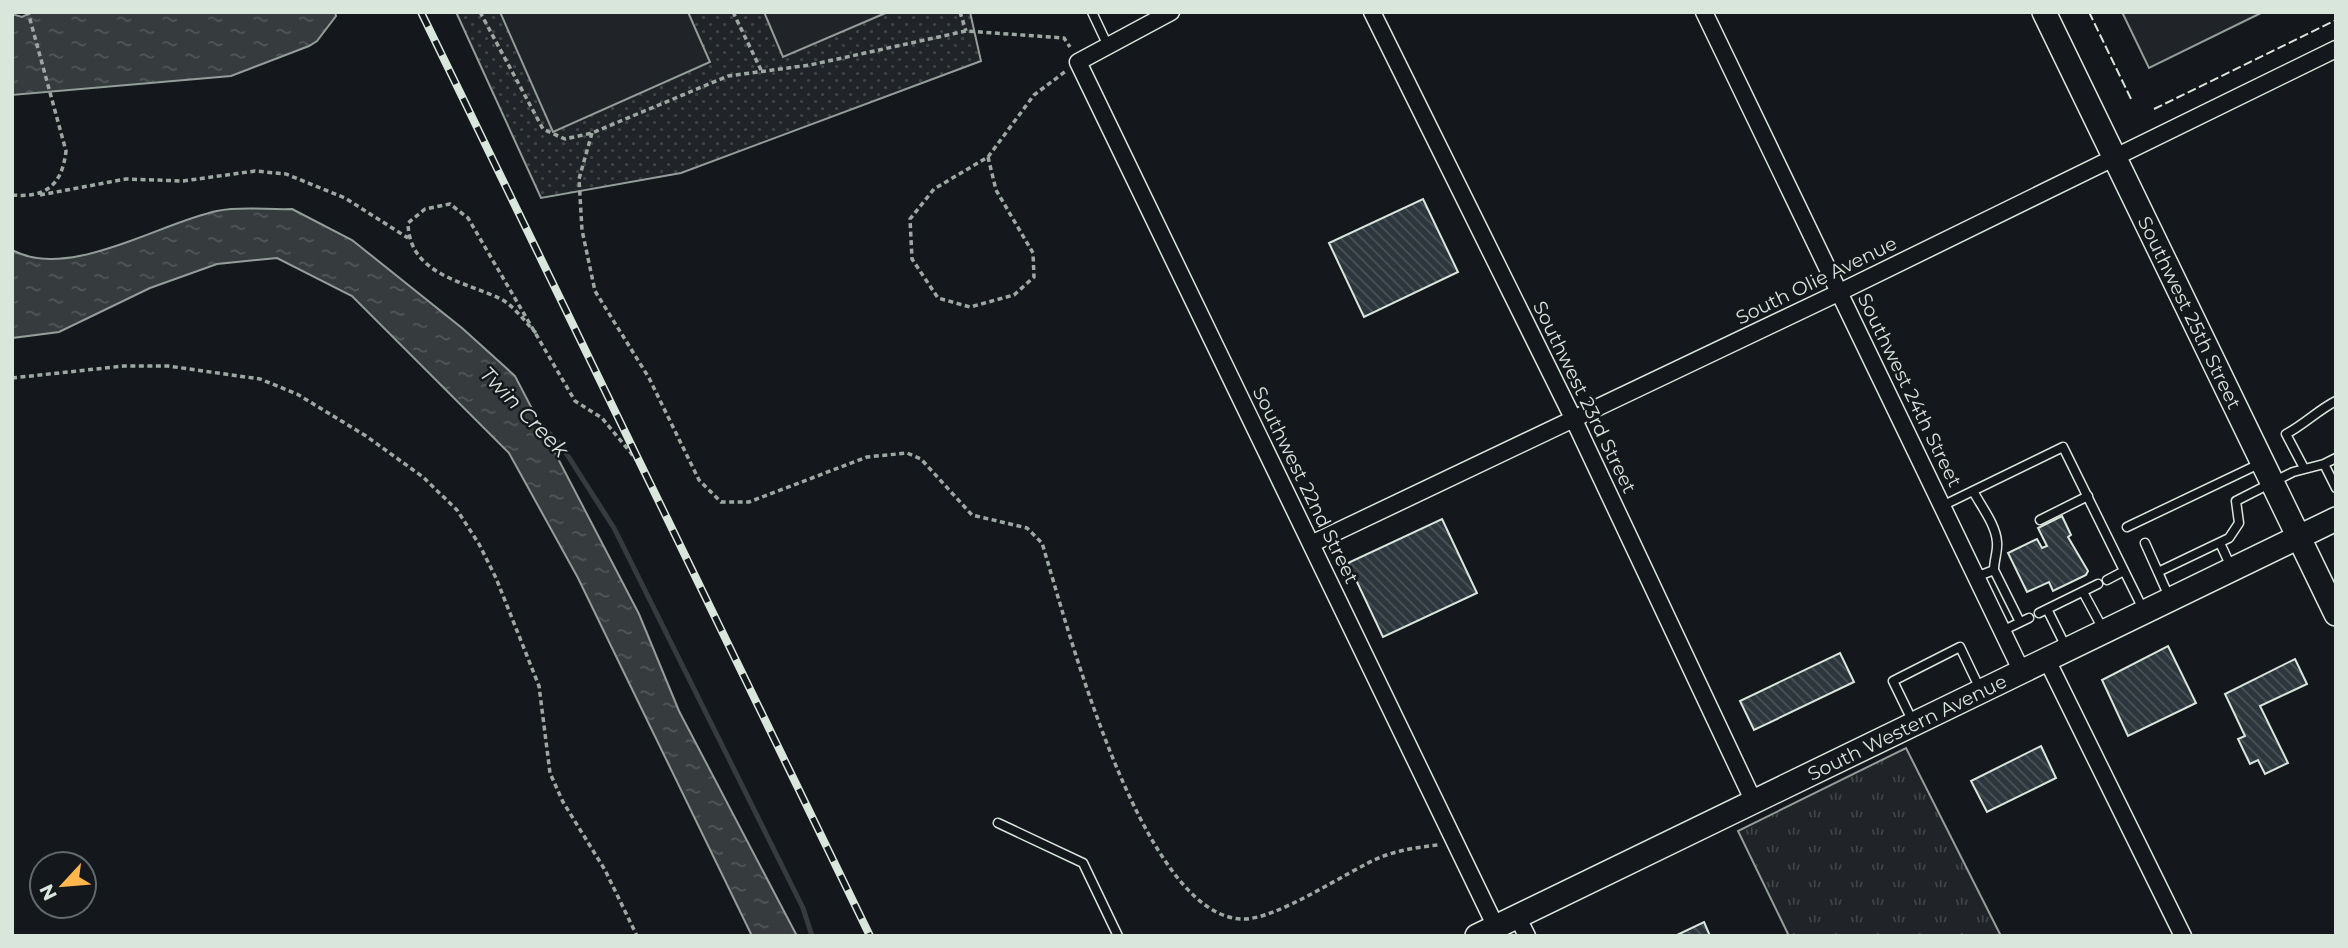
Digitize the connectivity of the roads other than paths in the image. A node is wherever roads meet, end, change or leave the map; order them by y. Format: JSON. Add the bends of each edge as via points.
{"nodes":[{"id":1,"x":1092,"y":12,"type":"edge"},
{"id":2,"x":1171,"y":12,"type":"edge"},
{"id":3,"x":1372,"y":12,"type":"edge"},
{"id":4,"x":1704,"y":12,"type":"edge"},
{"id":5,"x":2044,"y":12,"type":"edge"},
{"id":6,"x":1108,"y":46,"type":"junction"},
{"id":7,"x":2336,"y":49,"type":"edge"},
{"id":8,"x":2115,"y":159,"type":"junction"},
{"id":9,"x":1840,"y":292,"type":"junction"},
{"id":10,"x":2336,"y":401,"type":"edge"},
{"id":11,"x":1573,"y":418,"type":"junction"},
{"id":12,"x":2336,"y":458,"type":"edge"},
{"id":13,"x":2324,"y":464,"type":"junction"},
{"id":14,"x":2304,"y":468,"type":"junction"},
{"id":15,"x":2267,"y":473,"type":"junction"},
{"id":16,"x":2336,"y":488,"type":"edge"},
{"id":17,"x":1973,"y":491,"type":"junction"},
{"id":18,"x":2088,"y":496,"type":"junction"},
{"id":19,"x":1942,"y":506,"type":"junction"},
{"id":20,"x":2336,"y":519,"type":"edge"},
{"id":21,"x":2040,"y":520,"type":"dead end"},
{"id":22,"x":2127,"y":527,"type":"dead end"},
{"id":23,"x":2298,"y":537,"type":"junction"},
{"id":24,"x":2220,"y":542,"type":"junction"},
{"id":25,"x":2145,"y":543,"type":"dead end"},
{"id":26,"x":1311,"y":544,"type":"junction"},
{"id":27,"x":2232,"y":569,"type":"junction"},
{"id":28,"x":1994,"y":570,"type":"junction"},
{"id":29,"x":2124,"y":571,"type":"junction"},
{"id":30,"x":2158,"y":572,"type":"junction"},
{"id":31,"x":1976,"y":578,"type":"junction"},
{"id":32,"x":2107,"y":580,"type":"dead end"},
{"id":33,"x":2098,"y":584,"type":"dead end"},
{"id":34,"x":2083,"y":592,"type":"junction"},
{"id":35,"x":2170,"y":599,"type":"junction"},
{"id":36,"x":2144,"y":612,"type":"junction"},
{"id":37,"x":2336,"y":614,"type":"edge"},
{"id":38,"x":2029,"y":618,"type":"dead end"},
{"id":39,"x":2020,"y":622,"type":"junction"},
{"id":40,"x":2002,"y":631,"type":"junction"},
{"id":41,"x":2104,"y":632,"type":"junction"},
{"id":42,"x":2057,"y":655,"type":"junction"},
{"id":43,"x":2022,"y":672,"type":"junction"},
{"id":44,"x":1982,"y":692,"type":"junction"},
{"id":45,"x":1915,"y":724,"type":"junction"},
{"id":46,"x":1754,"y":802,"type":"junction"},
{"id":47,"x":998,"y":822,"type":"dead end"},
{"id":48,"x":1522,"y":926,"type":"edge"},
{"id":49,"x":1486,"y":931,"type":"edge"},
{"id":50,"x":1118,"y":936,"type":"edge"},
{"id":51,"x":2183,"y":936,"type":"edge"}],
"edges":[{"from":1,"to":6,"type":"lane"},
{"from":2,"to":6,"type":"street"},
{"from":3,"to":11,"type":"street","name":"Southwest 23rd Street"},
{"from":4,"to":9,"type":"street","name":"Southwest 24th Street"},
{"from":5,"to":8,"type":"main road","name":"Southwest 25th Street"},
{"from":6,"to":26,"type":"street","name":"Southwest 22nd Street","via":[[1078,62]]},
{"from":7,"to":8,"type":"street","name":"South Olie Avenue"},
{"from":8,"to":9,"type":"street","name":"South Olie Avenue"},
{"from":8,"to":15,"type":"main road","name":"Southwest 25th Street"},
{"from":9,"to":11,"type":"street","name":"South Olie Avenue"},
{"from":9,"to":19,"type":"street","name":"Southwest 24th Street"},
{"from":10,"to":14,"type":"lane","via":[[2287,434]]},
{"from":11,"to":26,"type":"street","name":"South Olie Avenue"},
{"from":11,"to":46,"type":"street","name":"Southwest 23rd Street"},
{"from":12,"to":13,"type":"lane"},
{"from":13,"to":14,"type":"lane"},
{"from":13,"to":16,"type":"lane"},
{"from":14,"to":15,"type":"lane"},
{"from":15,"to":22,"type":"lane"},
{"from":15,"to":23,"type":"main road","name":"Southwest 25th Street"},
{"from":15,"to":24,"type":"lane","via":[[2236,501],[2239,523],[2229,538]]},
{"from":17,"to":18,"type":"lane","via":[[2063,447]]},
{"from":17,"to":19,"type":"lane"},
{"from":17,"to":28,"type":"lane","via":[[1996,534]]},
{"from":18,"to":21,"type":"lane"},
{"from":18,"to":29,"type":"lane"},
{"from":19,"to":31,"type":"street","name":"Southwest 24th Street"},
{"from":20,"to":23,"type":"main road","name":"South Western Avenue"},
{"from":23,"to":27,"type":"main road","name":"South Western Avenue"},
{"from":23,"to":37,"type":"main road","name":"Southwest 25th Street"},
{"from":24,"to":27,"type":"lane"},
{"from":24,"to":30,"type":"lane"},
{"from":25,"to":30,"type":"lane"},
{"from":26,"to":49,"type":"street","name":"Southwest 22nd Street","via":[[1455,843]]},
{"from":27,"to":35,"type":"main road","name":"South Western Avenue"},
{"from":28,"to":31,"type":"lane"},
{"from":28,"to":39,"type":"lane"},
{"from":29,"to":32,"type":"lane"},
{"from":29,"to":36,"type":"lane"},
{"from":30,"to":35,"type":"lane"},
{"from":31,"to":40,"type":"street","name":"Southwest 24th Street"},
{"from":33,"to":34,"type":"lane"},
{"from":34,"to":41,"type":"lane"},
{"from":34,"to":42,"type":"lane","via":[[2043,611]]},
{"from":35,"to":36,"type":"main road","name":"South Western Avenue"},
{"from":36,"to":41,"type":"main road","name":"South Western Avenue"},
{"from":38,"to":39,"type":"lane"},
{"from":39,"to":40,"type":"lane"},
{"from":40,"to":43,"type":"street","name":"Southwest 24th Street"},
{"from":41,"to":42,"type":"main road","name":"South Western Avenue"},
{"from":42,"to":43,"type":"main road","name":"South Western Avenue"},
{"from":42,"to":51,"type":"street"},
{"from":43,"to":44,"type":"main road","name":"South Western Avenue"},
{"from":44,"to":45,"type":"main road","name":"South Western Avenue"},
{"from":44,"to":45,"type":"lane","via":[[1959,647],[1893,681]]},
{"from":45,"to":46,"type":"main road","name":"South Western Avenue"},
{"from":46,"to":48,"type":"main road","name":"South Western Avenue"},
{"from":47,"to":50,"type":"lane","via":[[1083,863]]},
{"from":48,"to":49,"type":"main road","name":"South Western Avenue"}]}
